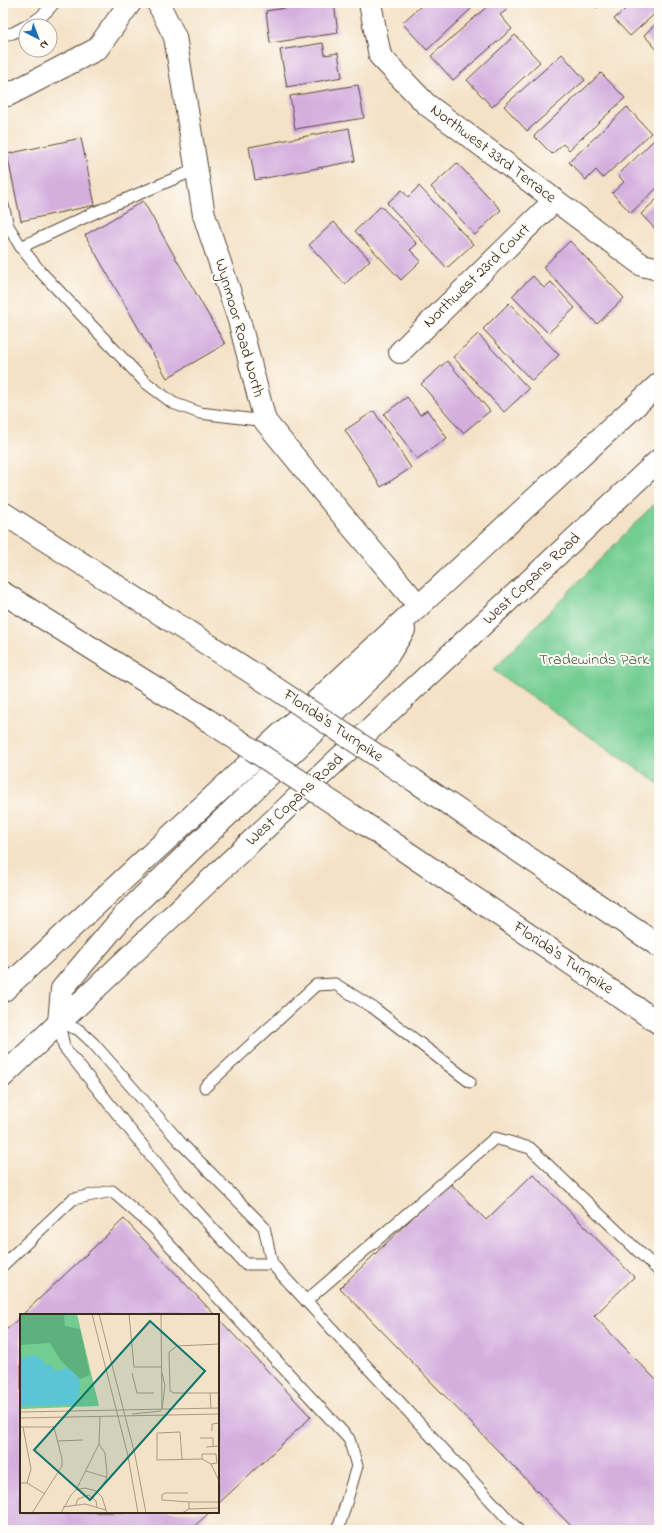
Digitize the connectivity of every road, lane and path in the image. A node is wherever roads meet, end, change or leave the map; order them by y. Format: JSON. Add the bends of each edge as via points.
{"nodes":[{"id":1,"x":54,"y":3,"type":"edge"},
{"id":2,"x":130,"y":3,"type":"edge"},
{"id":3,"x":158,"y":3,"type":"edge"},
{"id":4,"x":370,"y":3,"type":"edge"},
{"id":5,"x":38,"y":18,"type":"edge"},
{"id":6,"x":18,"y":30,"type":"edge"},
{"id":7,"x":3,"y":35,"type":"edge"},
{"id":8,"x":3,"y":95,"type":"edge"},
{"id":9,"x":196,"y":169,"type":"junction"},
{"id":10,"x":555,"y":200,"type":"junction"},
{"id":11,"x":3,"y":205,"type":"edge"},
{"id":12,"x":20,"y":247,"type":"junction"},
{"id":13,"x":659,"y":269,"type":"edge"},
{"id":14,"x":400,"y":352,"type":"dead end"},
{"id":15,"x":659,"y":384,"type":"edge"},
{"id":16,"x":265,"y":422,"type":"junction"},
{"id":17,"x":659,"y":460,"type":"edge"},
{"id":18,"x":3,"y":513,"type":"edge"},
{"id":19,"x":3,"y":593,"type":"edge"},
{"id":20,"x":419,"y":606,"type":"junction"},
{"id":21,"x":659,"y":946,"type":"edge"},
{"id":22,"x":3,"y":991,"type":"edge"},
{"id":23,"x":60,"y":1022,"type":"junction"},
{"id":24,"x":659,"y":1023,"type":"edge"},
{"id":25,"x":3,"y":1076,"type":"edge"},
{"id":26,"x":470,"y":1082,"type":"dead end"},
{"id":27,"x":205,"y":1087,"type":"dead end"},
{"id":28,"x":272,"y":1264,"type":"junction"},
{"id":29,"x":3,"y":1265,"type":"edge"},
{"id":30,"x":659,"y":1271,"type":"edge"},
{"id":31,"x":306,"y":1301,"type":"junction"},
{"id":32,"x":338,"y":1530,"type":"edge"},
{"id":33,"x":518,"y":1530,"type":"edge"}],
"edges":[{"from":1,"to":5,"type":"lane"},
{"from":2,"to":8,"type":"main road","via":[[97,49],[8,95]]},
{"from":3,"to":9,"type":"main road","name":"Wynmoor Road North","via":[[175,37]]},
{"from":4,"to":10,"type":"main road","name":"Northwest 33rd Terrace","via":[[380,56],[426,104]]},
{"from":6,"to":7,"type":"lane"},
{"from":9,"to":12,"type":"lane"},
{"from":9,"to":16,"type":"main road","name":"Wynmoor Road North","via":[[204,215],[239,320]]},
{"from":10,"to":13,"type":"main road","name":"Northwest 33rd Terrace","via":[[642,265]]},
{"from":10,"to":14,"type":"main road","name":"Northwest 23rd Court"},
{"from":11,"to":12,"type":"lane","via":[[8,226]]},
{"from":12,"to":16,"type":"lane","via":[[38,270],[145,382],[173,404],[200,413]]},
{"from":15,"to":20,"type":"main road"},
{"from":16,"to":20,"type":"main road","name":"Wynmoor Road North"},
{"from":17,"to":23,"type":"main road","name":"West Copans Road"},
{"from":18,"to":21,"type":"main road","name":"Florida's Turnpike","bridge":true,"via":[[257,676]]},
{"from":19,"to":24,"type":"main road","name":"Florida's Turnpike","bridge":true,"via":[[209,721]]},
{"from":20,"to":22,"type":"main road"},
{"from":20,"to":23,"type":"main road","via":[[380,668],[126,913],[62,989]]},
{"from":23,"to":25,"type":"main road","name":"West Copans Road"},
{"from":23,"to":28,"type":"lane","via":[[79,1030],[93,1043],[180,1142],[264,1227]]},
{"from":23,"to":28,"type":"lane","via":[[64,1047],[182,1195],[245,1264]]},
{"from":26,"to":27,"type":"lane","via":[[375,1009],[335,984],[316,985]]},
{"from":28,"to":31,"type":"lane"},
{"from":29,"to":32,"type":"lane","via":[[74,1199],[112,1191],[152,1226],[349,1439],[358,1466]]},
{"from":30,"to":31,"type":"lane","via":[[530,1148],[495,1138]]},
{"from":31,"to":33,"type":"lane"}]}
